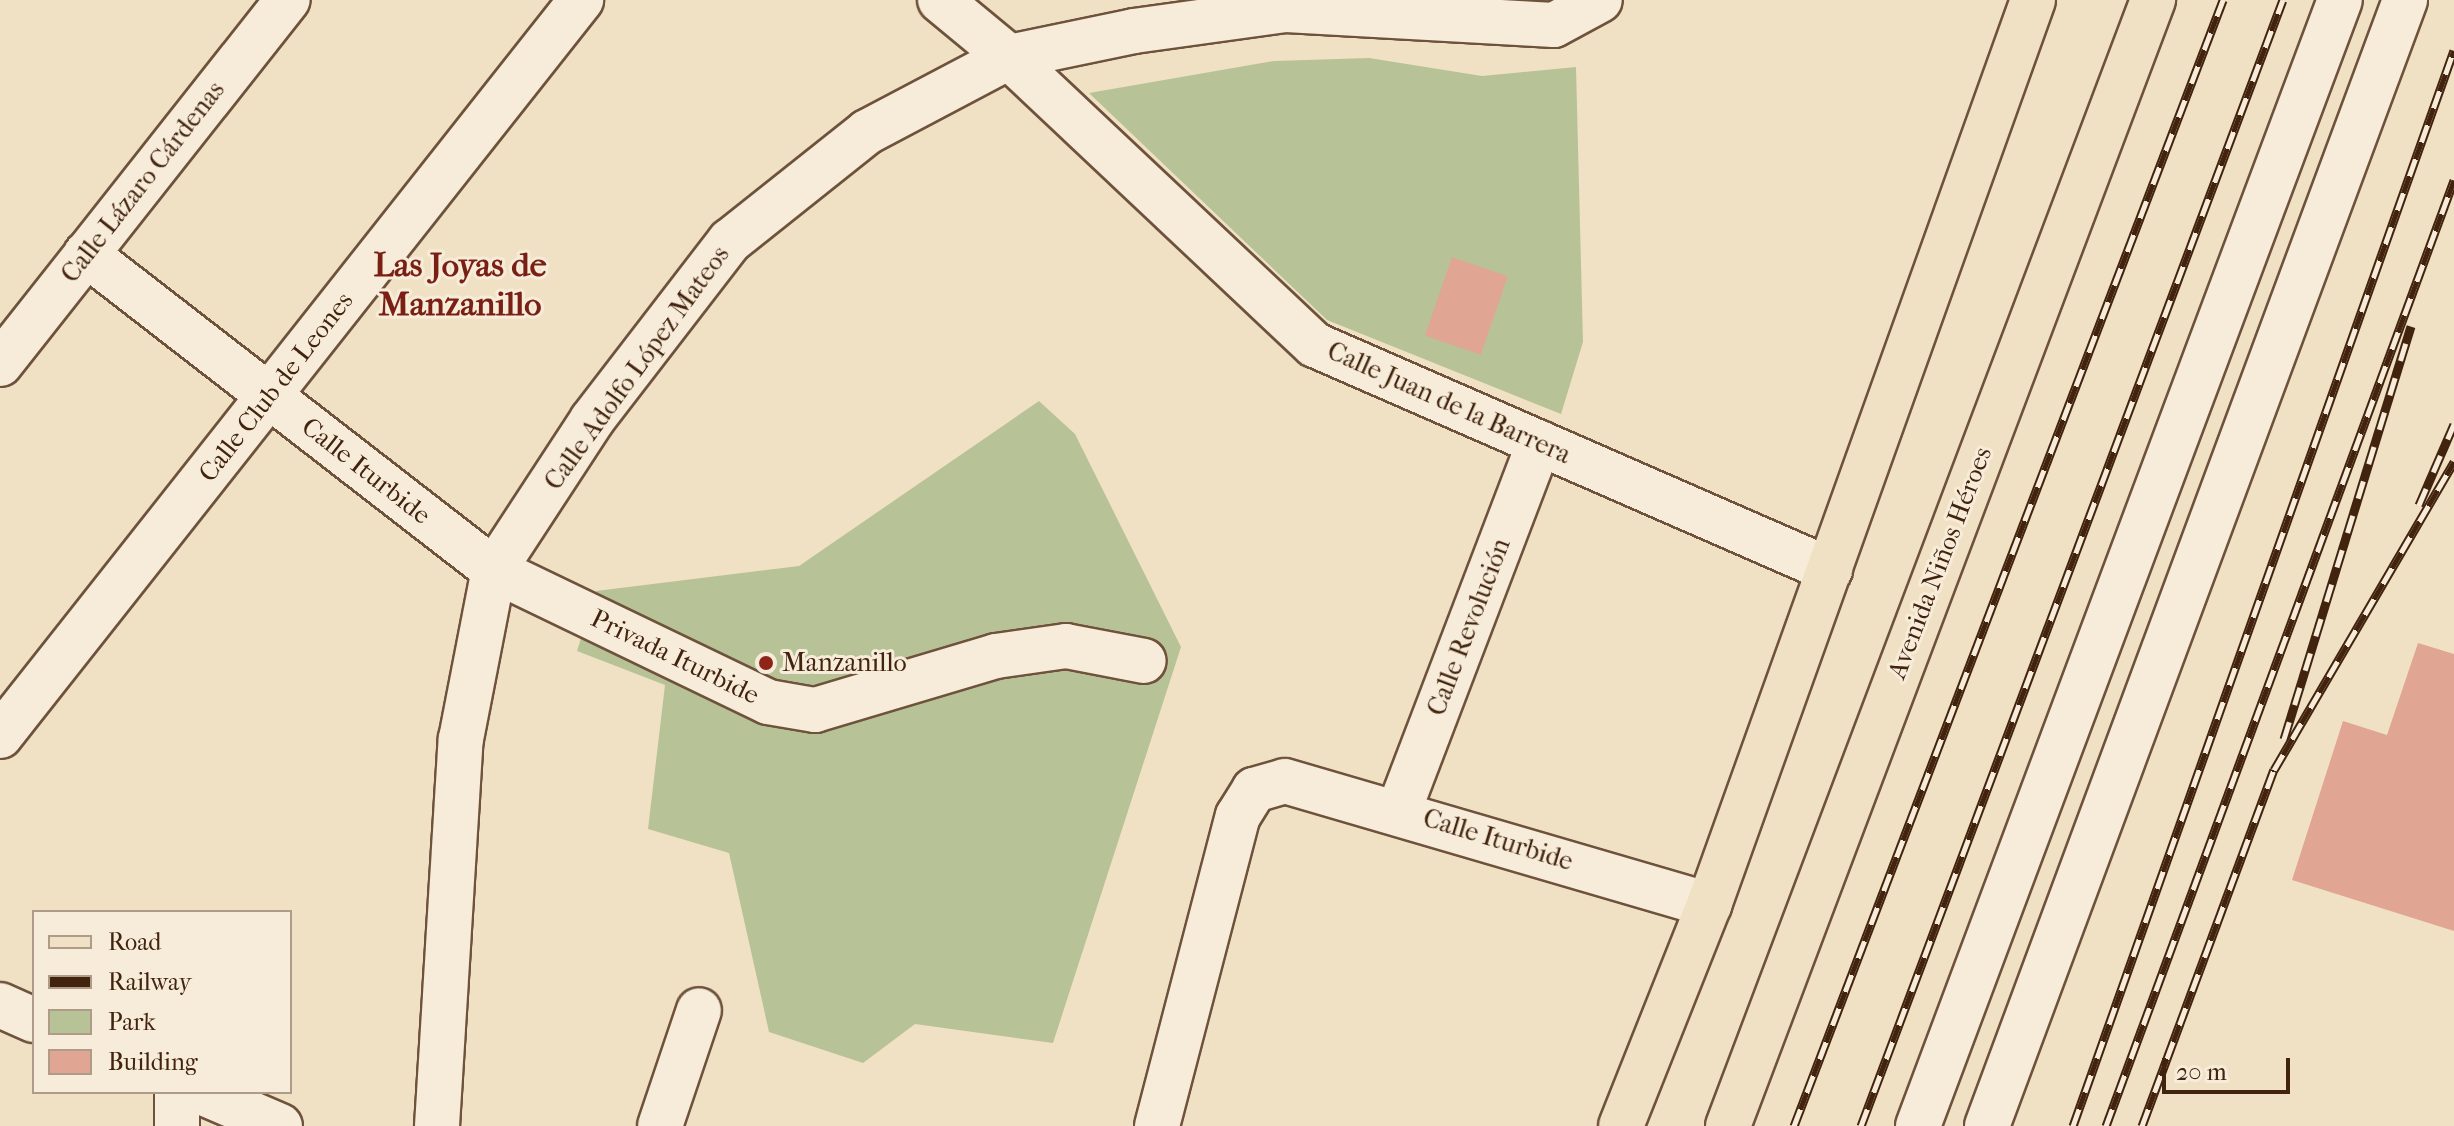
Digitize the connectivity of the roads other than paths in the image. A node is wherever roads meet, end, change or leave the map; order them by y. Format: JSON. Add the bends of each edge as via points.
{"nodes":[{"id":1,"x":287,"y":0,"type":"edge"},
{"id":2,"x":581,"y":0,"type":"edge"},
{"id":3,"x":940,"y":0,"type":"edge"},
{"id":4,"x":1600,"y":0,"type":"edge"},
{"id":5,"x":2033,"y":0,"type":"edge"},
{"id":6,"x":2153,"y":0,"type":"edge"},
{"id":7,"x":2340,"y":0,"type":"edge"},
{"id":8,"x":2405,"y":0,"type":"edge"},
{"id":9,"x":1009,"y":57,"type":"junction"},
{"id":10,"x":86,"y":254,"type":"junction"},
{"id":11,"x":0,"y":364,"type":"edge"},
{"id":12,"x":269,"y":395,"type":"junction"},
{"id":13,"x":1539,"y":443,"type":"junction"},
{"id":14,"x":494,"y":570,"type":"junction"},
{"id":15,"x":1830,"y":570,"type":"junction"},
{"id":16,"x":1144,"y":661,"type":"dead end"},
{"id":17,"x":0,"y":736,"type":"edge"},
{"id":18,"x":1399,"y":810,"type":"junction"},
{"id":19,"x":1709,"y":905,"type":"junction"},
{"id":20,"x":0,"y":1005,"type":"edge"},
{"id":21,"x":699,"y":1010,"type":"dead end"},
{"id":22,"x":32,"y":1019,"type":"edge"},
{"id":23,"x":177,"y":1094,"type":"edge"},
{"id":24,"x":206,"y":1094,"type":"edge"},
{"id":25,"x":1924,"y":1109,"type":"edge"},
{"id":26,"x":1998,"y":1123,"type":"edge"},
{"id":27,"x":177,"y":1126,"type":"edge"},
{"id":28,"x":280,"y":1126,"type":"edge"},
{"id":29,"x":437,"y":1126,"type":"edge"},
{"id":30,"x":660,"y":1126,"type":"edge"},
{"id":31,"x":1157,"y":1126,"type":"edge"},
{"id":32,"x":1621,"y":1126,"type":"edge"},
{"id":33,"x":1728,"y":1126,"type":"edge"}],
"edges":[{"from":1,"to":10,"type":"street","name":"Calle Lázaro Cárdenas"},
{"from":2,"to":12,"type":"street","name":"Calle Club de Leones"},
{"from":3,"to":9,"type":"street","name":"Calle Juan de la Barrera"},
{"from":4,"to":9,"type":"street","name":"Calle Adolfo López Mateos","via":[[1554,25],[1286,10],[1134,31]]},
{"from":5,"to":15,"type":"main road"},
{"from":6,"to":33,"type":"main road","name":"Avenida Niños Héroes"},
{"from":7,"to":25,"type":"street"},
{"from":8,"to":26,"type":"street"},
{"from":9,"to":13,"type":"street","name":"Calle Juan de la Barrera","via":[[1315,345]]},
{"from":9,"to":14,"type":"street","name":"Calle Adolfo López Mateos","via":[[867,132],[730,241],[592,420]]},
{"from":10,"to":11,"type":"street","name":"Calle Lázaro Cárdenas"},
{"from":10,"to":12,"type":"street","name":"Calle Iturbide"},
{"from":12,"to":14,"type":"street","name":"Calle Iturbide"},
{"from":12,"to":17,"type":"street","name":"Calle Club de Leones"},
{"from":13,"to":15,"type":"street","name":"Calle Juan de la Barrera"},
{"from":13,"to":18,"type":"street","name":"Calle Revolución"},
{"from":14,"to":16,"type":"street","name":"Privada Iturbide","via":[[768,702],[815,710],[1024,652],[1066,646]]},
{"from":14,"to":29,"type":"street","name":"Calle Adolfo López Mateos","via":[[461,739]]},
{"from":15,"to":19,"type":"main road"},
{"from":18,"to":19,"type":"street","name":"Calle Iturbide"},
{"from":18,"to":31,"type":"street","name":"Calle Iturbide","via":[[1285,781],[1254,790],[1238,816]]},
{"from":19,"to":32,"type":"main road"},
{"from":20,"to":22,"type":"street"},
{"from":21,"to":30,"type":"street"},
{"from":23,"to":27,"type":"street"},
{"from":24,"to":28,"type":"street"},
{"from":25,"to":26,"type":"street"}]}
